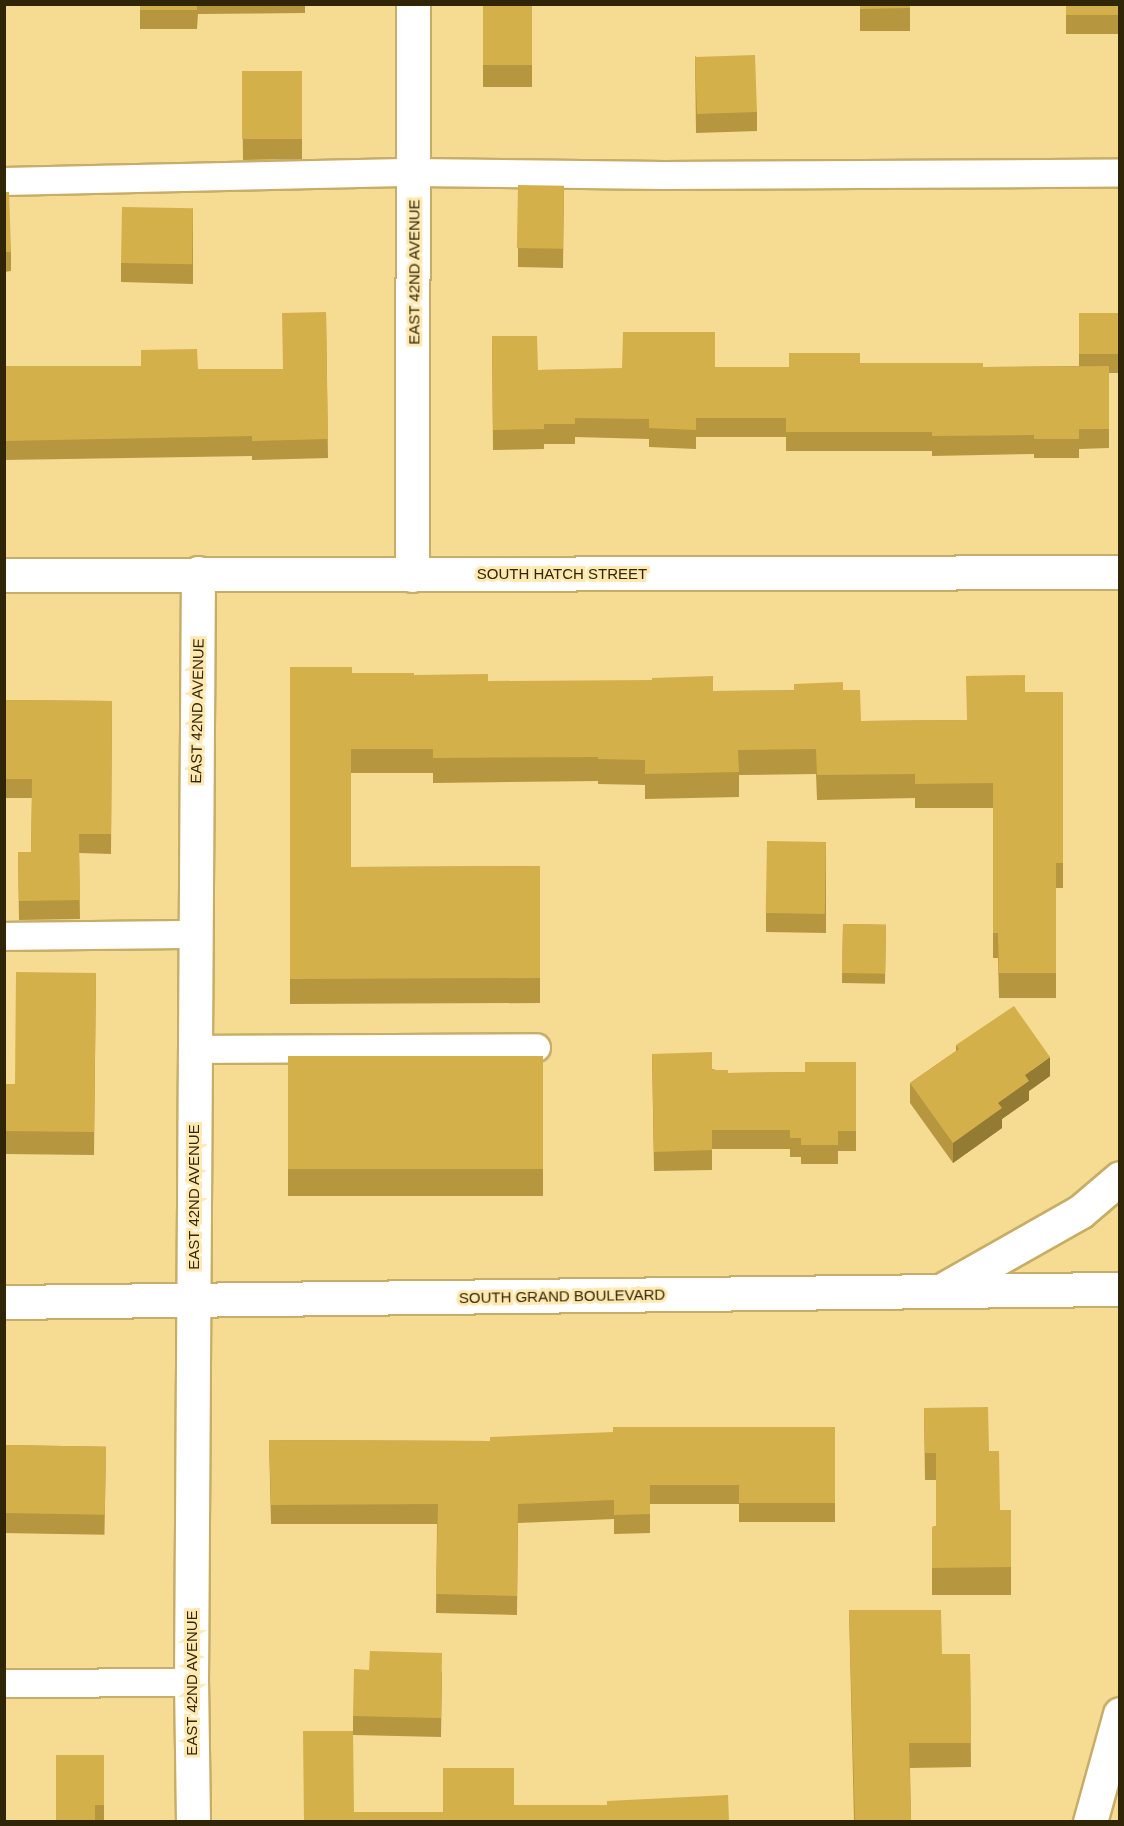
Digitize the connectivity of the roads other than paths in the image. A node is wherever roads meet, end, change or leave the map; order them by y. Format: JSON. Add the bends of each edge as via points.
{"nodes":[{"id":1,"x":413,"y":4,"type":"edge"},
{"id":2,"x":414,"y":172,"type":"junction"},
{"id":3,"x":1119,"y":173,"type":"edge"},
{"id":4,"x":4,"y":181,"type":"edge"},
{"id":5,"x":1119,"y":572,"type":"edge"},
{"id":6,"x":198,"y":573,"type":"junction"},
{"id":7,"x":4,"y":575,"type":"edge"},
{"id":8,"x":412,"y":575,"type":"junction"},
{"id":9,"x":194,"y":934,"type":"junction"},
{"id":10,"x":4,"y":936,"type":"edge"},
{"id":11,"x":536,"y":1047,"type":"dead end"},
{"id":12,"x":195,"y":1050,"type":"junction"},
{"id":13,"x":1119,"y":1178,"type":"edge"},
{"id":14,"x":1119,"y":1289,"type":"edge"},
{"id":15,"x":940,"y":1291,"type":"junction"},
{"id":16,"x":193,"y":1300,"type":"junction"},
{"id":17,"x":4,"y":1302,"type":"edge"},
{"id":18,"x":191,"y":1682,"type":"junction"},
{"id":19,"x":4,"y":1683,"type":"edge"},
{"id":20,"x":1119,"y":1714,"type":"edge"},
{"id":21,"x":193,"y":1821,"type":"edge"},
{"id":22,"x":1090,"y":1821,"type":"edge"}],
"edges":[{"from":1,"to":2,"type":"street","name":"EAST 42ND AVENUE"},
{"from":2,"to":3,"type":"lane"},
{"from":2,"to":4,"type":"lane"},
{"from":2,"to":8,"type":"street","name":"EAST 42ND AVENUE"},
{"from":5,"to":8,"type":"street","name":"SOUTH HATCH STREET"},
{"from":6,"to":7,"type":"street","name":"SOUTH HATCH STREET"},
{"from":6,"to":8,"type":"street","name":"SOUTH HATCH STREET"},
{"from":6,"to":9,"type":"street","name":"EAST 42ND AVENUE"},
{"from":9,"to":10,"type":"lane"},
{"from":9,"to":12,"type":"street","name":"EAST 42ND AVENUE"},
{"from":11,"to":12,"type":"lane"},
{"from":12,"to":16,"type":"street","name":"EAST 42ND AVENUE"},
{"from":13,"to":15,"type":"street","via":[[1080,1212]]},
{"from":14,"to":15,"type":"street","name":"SOUTH GRAND BOULEVARD"},
{"from":15,"to":16,"type":"street","name":"SOUTH GRAND BOULEVARD"},
{"from":16,"to":17,"type":"street","name":"SOUTH GRAND BOULEVARD"},
{"from":16,"to":18,"type":"street","name":"EAST 42ND AVENUE"},
{"from":18,"to":19,"type":"lane"},
{"from":18,"to":21,"type":"street","name":"EAST 42ND AVENUE"},
{"from":20,"to":22,"type":"street"}]}
